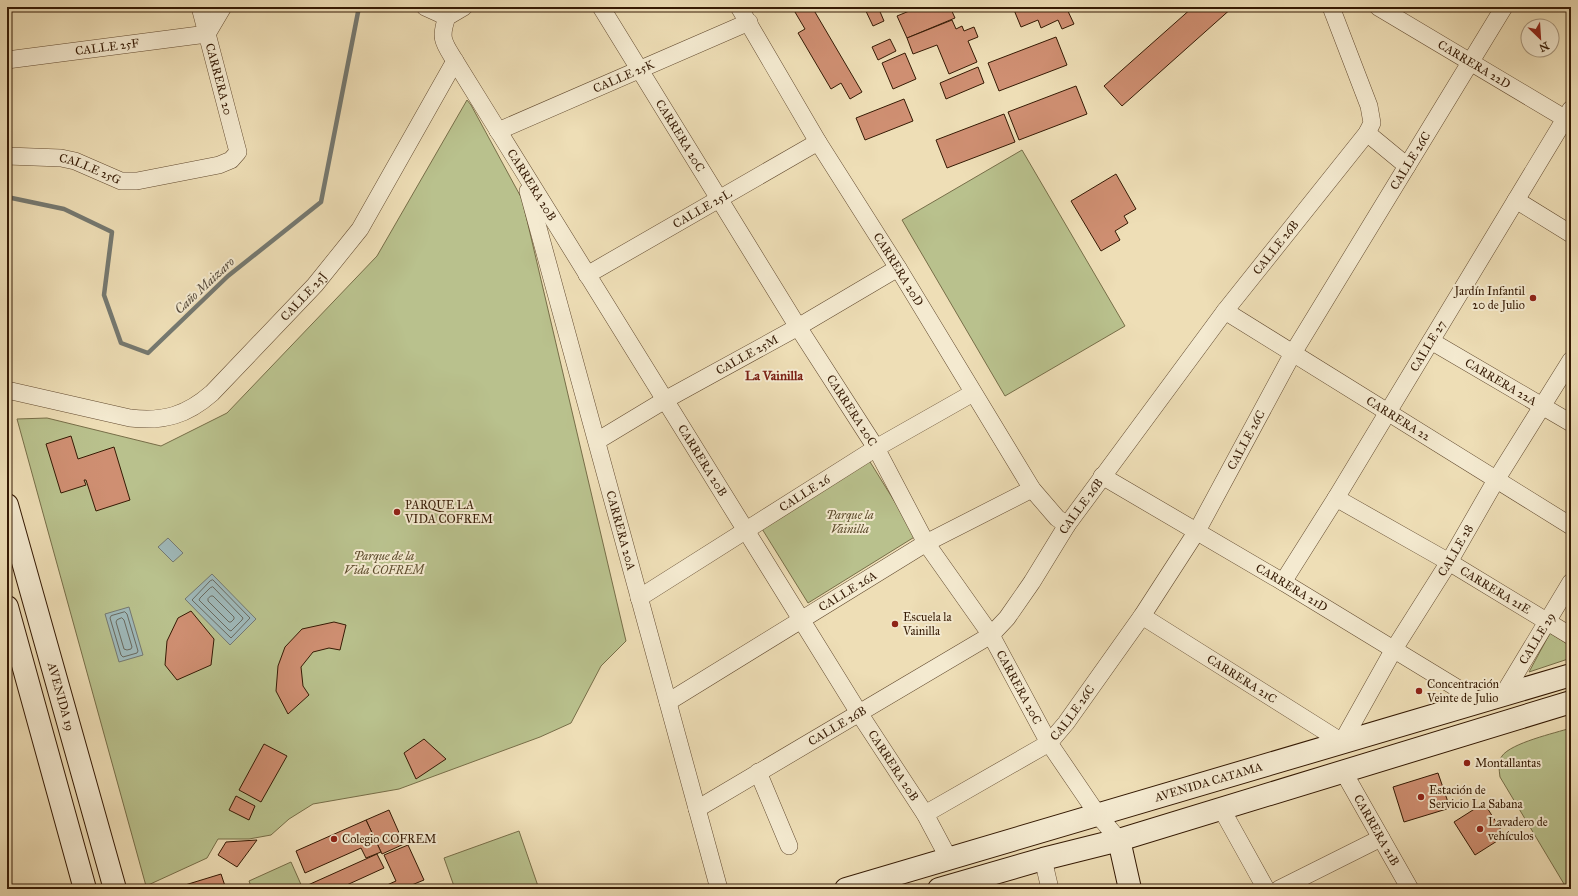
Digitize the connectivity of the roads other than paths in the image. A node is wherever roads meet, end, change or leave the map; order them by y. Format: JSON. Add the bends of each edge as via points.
{"nodes":[{"id":1,"x":200,"y":7,"type":"edge"},
{"id":2,"x":222,"y":7,"type":"edge"},
{"id":3,"x":424,"y":7,"type":"edge"},
{"id":4,"x":464,"y":7,"type":"edge"},
{"id":5,"x":601,"y":7,"type":"edge"},
{"id":6,"x":739,"y":7,"type":"edge"},
{"id":7,"x":1330,"y":7,"type":"edge"},
{"id":8,"x":1378,"y":7,"type":"edge"},
{"id":9,"x":1504,"y":7,"type":"edge"},
{"id":10,"x":447,"y":17,"type":"junction"},
{"id":11,"x":749,"y":22,"type":"junction"},
{"id":12,"x":207,"y":34,"type":"junction"},
{"id":13,"x":7,"y":60,"type":"edge"},
{"id":14,"x":455,"y":61,"type":"junction"},
{"id":15,"x":1470,"y":62,"type":"junction"},
{"id":16,"x":640,"y":69,"type":"junction"},
{"id":17,"x":1569,"y":116,"type":"edge"},
{"id":18,"x":498,"y":131,"type":"junction"},
{"id":19,"x":1366,"y":133,"type":"junction"},
{"id":20,"x":818,"y":142,"type":"junction"},
{"id":21,"x":238,"y":152,"type":"joint"},
{"id":22,"x":7,"y":156,"type":"edge"},
{"id":23,"x":1407,"y":166,"type":"junction"},
{"id":24,"x":524,"y":173,"type":"junction"},
{"id":25,"x":717,"y":199,"type":"junction"},
{"id":26,"x":1516,"y":200,"type":"junction"},
{"id":27,"x":1571,"y":234,"type":"edge"},
{"id":28,"x":898,"y":268,"type":"junction"},
{"id":29,"x":587,"y":275,"type":"junction"},
{"id":30,"x":1225,"y":311,"type":"junction"},
{"id":31,"x":798,"y":327,"type":"junction"},
{"id":32,"x":1431,"y":341,"type":"junction"},
{"id":33,"x":1293,"y":353,"type":"junction"},
{"id":34,"x":1571,"y":360,"type":"edge"},
{"id":35,"x":7,"y":390,"type":"edge"},
{"id":36,"x":973,"y":393,"type":"junction"},
{"id":37,"x":665,"y":400,"type":"junction"},
{"id":38,"x":1543,"y":406,"type":"junction"},
{"id":39,"x":1387,"y":412,"type":"junction"},
{"id":40,"x":1571,"y":424,"type":"edge"},
{"id":41,"x":597,"y":441,"type":"junction"},
{"id":42,"x":876,"y":448,"type":"junction"},
{"id":43,"x":1102,"y":476,"type":"junction"},
{"id":44,"x":1496,"y":480,"type":"junction"},
{"id":45,"x":1032,"y":489,"type":"junction"},
{"id":46,"x":1336,"y":498,"type":"junction"},
{"id":47,"x":7,"y":505,"type":"edge"},
{"id":48,"x":1067,"y":525,"type":"junction"},
{"id":49,"x":1571,"y":526,"type":"edge"},
{"id":50,"x":745,"y":530,"type":"junction"},
{"id":51,"x":1197,"y":531,"type":"junction"},
{"id":52,"x":926,"y":543,"type":"junction"},
{"id":53,"x":1449,"y":562,"type":"junction"},
{"id":54,"x":1283,"y":582,"type":"junction"},
{"id":55,"x":1571,"y":582,"type":"edge"},
{"id":56,"x":639,"y":598,"type":"junction"},
{"id":57,"x":7,"y":607,"type":"edge"},
{"id":58,"x":1142,"y":616,"type":"junction"},
{"id":59,"x":801,"y":620,"type":"junction"},
{"id":60,"x":1548,"y":621,"type":"junction"},
{"id":61,"x":11,"y":634,"type":"edge"},
{"id":62,"x":991,"y":635,"type":"junction"},
{"id":63,"x":1571,"y":636,"type":"edge"},
{"id":64,"x":1394,"y":649,"type":"junction"},
{"id":65,"x":1571,"y":675,"type":"edge"},
{"id":66,"x":1503,"y":695,"type":"junction"},
{"id":67,"x":668,"y":702,"type":"junction"},
{"id":68,"x":1480,"y":702,"type":"junction"},
{"id":69,"x":1571,"y":702,"type":"edge"},
{"id":70,"x":859,"y":713,"type":"junction"},
{"id":71,"x":1342,"y":742,"type":"junction"},
{"id":72,"x":1049,"y":743,"type":"junction"},
{"id":73,"x":1343,"y":771,"type":"junction"},
{"id":74,"x":758,"y":772,"type":"junction"},
{"id":75,"x":1221,"y":808,"type":"junction"},
{"id":76,"x":697,"y":809,"type":"junction"},
{"id":77,"x":925,"y":814,"type":"junction"},
{"id":78,"x":1098,"y":815,"type":"junction"},
{"id":79,"x":1381,"y":838,"type":"junction"},
{"id":80,"x":1119,"y":840,"type":"junction"},
{"id":81,"x":788,"y":846,"type":"dead end"},
{"id":82,"x":949,"y":859,"type":"junction"},
{"id":83,"x":1043,"y":859,"type":"junction"},
{"id":84,"x":85,"y":889,"type":"edge"},
{"id":85,"x":115,"y":889,"type":"edge"},
{"id":86,"x":719,"y":889,"type":"edge"},
{"id":87,"x":846,"y":889,"type":"edge"},
{"id":88,"x":939,"y":889,"type":"edge"},
{"id":89,"x":1050,"y":889,"type":"edge"},
{"id":90,"x":1130,"y":889,"type":"edge"},
{"id":91,"x":1266,"y":889,"type":"edge"},
{"id":92,"x":1279,"y":889,"type":"edge"},
{"id":93,"x":1410,"y":889,"type":"edge"}],
"edges":[{"from":1,"to":12,"type":"street","name":"CARRERA 20"},
{"from":2,"to":12,"type":"street"},
{"from":3,"to":10,"type":"street"},
{"from":4,"to":10,"type":"street"},
{"from":5,"to":16,"type":"street","name":"CARRERA 20C"},
{"from":6,"to":11,"type":"street","name":"CARRERA 20D"},
{"from":7,"to":19,"type":"street","name":"CALLE 26B","via":[[1369,106],[1372,123]]},
{"from":8,"to":15,"type":"street","name":"CARRERA 22D"},
{"from":9,"to":15,"type":"street","name":"CALLE 26C"},
{"from":10,"to":14,"type":"street","via":[[442,38]]},
{"from":11,"to":16,"type":"street","name":"CALLE 25K"},
{"from":11,"to":20,"type":"street","name":"CARRERA 20D"},
{"from":12,"to":13,"type":"street","name":"CALLE 25F"},
{"from":12,"to":21,"type":"street","name":"CARRERA 20"},
{"from":14,"to":18,"type":"street","name":"CARRERA 20B"},
{"from":14,"to":35,"type":"street","name":"CALLE 25J","via":[[360,229],[315,285],[201,402],[191,409],[168,417],[143,419]]},
{"from":15,"to":17,"type":"street","name":"CARRERA 22D"},
{"from":15,"to":23,"type":"street","name":"CALLE 26C"},
{"from":16,"to":18,"type":"street","name":"CALLE 25K"},
{"from":16,"to":25,"type":"street","name":"CARRERA 20C"},
{"from":17,"to":26,"type":"street","name":"CALLE 27"},
{"from":18,"to":24,"type":"street","name":"CARRERA 20B"},
{"from":19,"to":23,"type":"street"},
{"from":19,"to":30,"type":"street","name":"CALLE 26B"},
{"from":20,"to":25,"type":"street","name":"CALLE 25L"},
{"from":20,"to":28,"type":"street","name":"CARRERA 20D"},
{"from":21,"to":22,"type":"street","name":"CALLE 25G","via":[[231,160],[219,164],[136,181],[121,180],[75,161],[61,158]]},
{"from":23,"to":33,"type":"street","name":"CALLE 26C"},
{"from":24,"to":29,"type":"street","name":"CARRERA 20B"},
{"from":24,"to":41,"type":"street","name":"CARRERA 20A"},
{"from":25,"to":29,"type":"street","name":"CALLE 25L"},
{"from":25,"to":31,"type":"street","name":"CARRERA 20C"},
{"from":26,"to":27,"type":"street"},
{"from":26,"to":32,"type":"street","name":"CALLE 27"},
{"from":28,"to":31,"type":"street","name":"CALLE 25M"},
{"from":28,"to":36,"type":"street","name":"CARRERA 20D"},
{"from":29,"to":37,"type":"street","name":"CARRERA 20B"},
{"from":30,"to":33,"type":"street","name":"CARRERA 22"},
{"from":30,"to":43,"type":"street","name":"CALLE 26B"},
{"from":31,"to":37,"type":"street","name":"CALLE 25M"},
{"from":31,"to":42,"type":"street","name":"CARRERA 20C"},
{"from":32,"to":38,"type":"street","name":"CARRERA 22A"},
{"from":32,"to":39,"type":"street","name":"CALLE 27"},
{"from":33,"to":39,"type":"street","name":"CARRERA 22"},
{"from":33,"to":51,"type":"street","name":"CALLE 26C"},
{"from":34,"to":38,"type":"street","name":"CALLE 28"},
{"from":36,"to":42,"type":"street","name":"CALLE 26"},
{"from":36,"to":45,"type":"street","name":"CARRERA 20D"},
{"from":37,"to":41,"type":"street","name":"CALLE 25M"},
{"from":37,"to":50,"type":"street","name":"CARRERA 20B"},
{"from":38,"to":40,"type":"street","name":"CARRERA 22A"},
{"from":38,"to":44,"type":"street","name":"CALLE 28"},
{"from":39,"to":44,"type":"street","name":"CARRERA 22"},
{"from":39,"to":46,"type":"street","name":"CALLE 27"},
{"from":41,"to":56,"type":"street","name":"CARRERA 20A"},
{"from":42,"to":50,"type":"street","name":"CALLE 26"},
{"from":42,"to":52,"type":"street","name":"CARRERA 20C"},
{"from":43,"to":48,"type":"street","name":"CALLE 26B"},
{"from":43,"to":51,"type":"street","name":"CARRERA 21D"},
{"from":44,"to":49,"type":"street","name":"CARRERA 22"},
{"from":44,"to":53,"type":"street","name":"CALLE 28"},
{"from":45,"to":48,"type":"street","name":"CARRERA 20D","via":[[1057,518]]},
{"from":45,"to":52,"type":"street","name":"CALLE 26A"},
{"from":46,"to":53,"type":"street","name":"CARRERA 21E"},
{"from":46,"to":54,"type":"street","name":"CALLE 27"},
{"from":47,"to":85,"type":"main road","name":"AVENIDA 19"},
{"from":48,"to":62,"type":"street","name":"CALLE 26B","via":[[1032,582],[1007,618]]},
{"from":50,"to":56,"type":"street","name":"CALLE 26"},
{"from":50,"to":59,"type":"street","name":"CARRERA 20B"},
{"from":51,"to":54,"type":"street","name":"CARRERA 21D"},
{"from":51,"to":58,"type":"street","name":"CALLE 26C"},
{"from":52,"to":59,"type":"street","name":"CALLE 26A"},
{"from":52,"to":62,"type":"street","name":"CARRERA 20C"},
{"from":53,"to":60,"type":"street","name":"CARRERA 21E"},
{"from":53,"to":64,"type":"street","name":"CALLE 28"},
{"from":54,"to":64,"type":"street","name":"CARRERA 21D"},
{"from":55,"to":60,"type":"street","name":"CALLE 29"},
{"from":56,"to":67,"type":"street","name":"CARRERA 20A"},
{"from":57,"to":61,"type":"main road"},
{"from":58,"to":71,"type":"street","name":"CARRERA 21C"},
{"from":58,"to":72,"type":"street","name":"CALLE 26C"},
{"from":59,"to":67,"type":"street","name":"CALLE 26A"},
{"from":59,"to":70,"type":"street","name":"CARRERA 20B"},
{"from":60,"to":63,"type":"street","name":"CARRERA 21E"},
{"from":60,"to":66,"type":"street","name":"CALLE 29"},
{"from":61,"to":84,"type":"main road"},
{"from":62,"to":70,"type":"street","name":"CALLE 26B"},
{"from":62,"to":72,"type":"street","name":"CARRERA 20C"},
{"from":64,"to":68,"type":"street","name":"CARRERA 21D"},
{"from":64,"to":71,"type":"street","name":"CALLE 28"},
{"from":65,"to":66,"type":"main road","name":"AVENIDA CATAMA"},
{"from":66,"to":68,"type":"main road","name":"AVENIDA CATAMA"},
{"from":67,"to":76,"type":"street","name":"CARRERA 20A"},
{"from":68,"to":71,"type":"main road","name":"AVENIDA CATAMA"},
{"from":69,"to":73,"type":"main road"},
{"from":70,"to":74,"type":"street","name":"CALLE 26B"},
{"from":70,"to":77,"type":"street","name":"CARRERA 20B"},
{"from":71,"to":78,"type":"main road","name":"AVENIDA CATAMA"},
{"from":72,"to":77,"type":"street","name":"CALLE 26C"},
{"from":72,"to":78,"type":"street","name":"CARRERA 20C"},
{"from":73,"to":75,"type":"main road"},
{"from":73,"to":79,"type":"street","name":"CARRERA 21B"},
{"from":74,"to":76,"type":"street","name":"CALLE 26B"},
{"from":74,"to":81,"type":"street"},
{"from":75,"to":80,"type":"main road"},
{"from":75,"to":91,"type":"street"},
{"from":76,"to":86,"type":"street","name":"CARRERA 20A"},
{"from":77,"to":82,"type":"street","name":"CARRERA 20B"},
{"from":78,"to":80,"type":"street","name":"CARRERA 20C"},
{"from":78,"to":82,"type":"main road","name":"AVENIDA CATAMA"},
{"from":79,"to":92,"type":"street"},
{"from":79,"to":93,"type":"street","name":"CARRERA 21B"},
{"from":80,"to":83,"type":"main road"},
{"from":80,"to":90,"type":"main road"},
{"from":82,"to":87,"type":"main road","name":"AVENIDA CATAMA"},
{"from":83,"to":88,"type":"main road"},
{"from":83,"to":89,"type":"street"}]}
